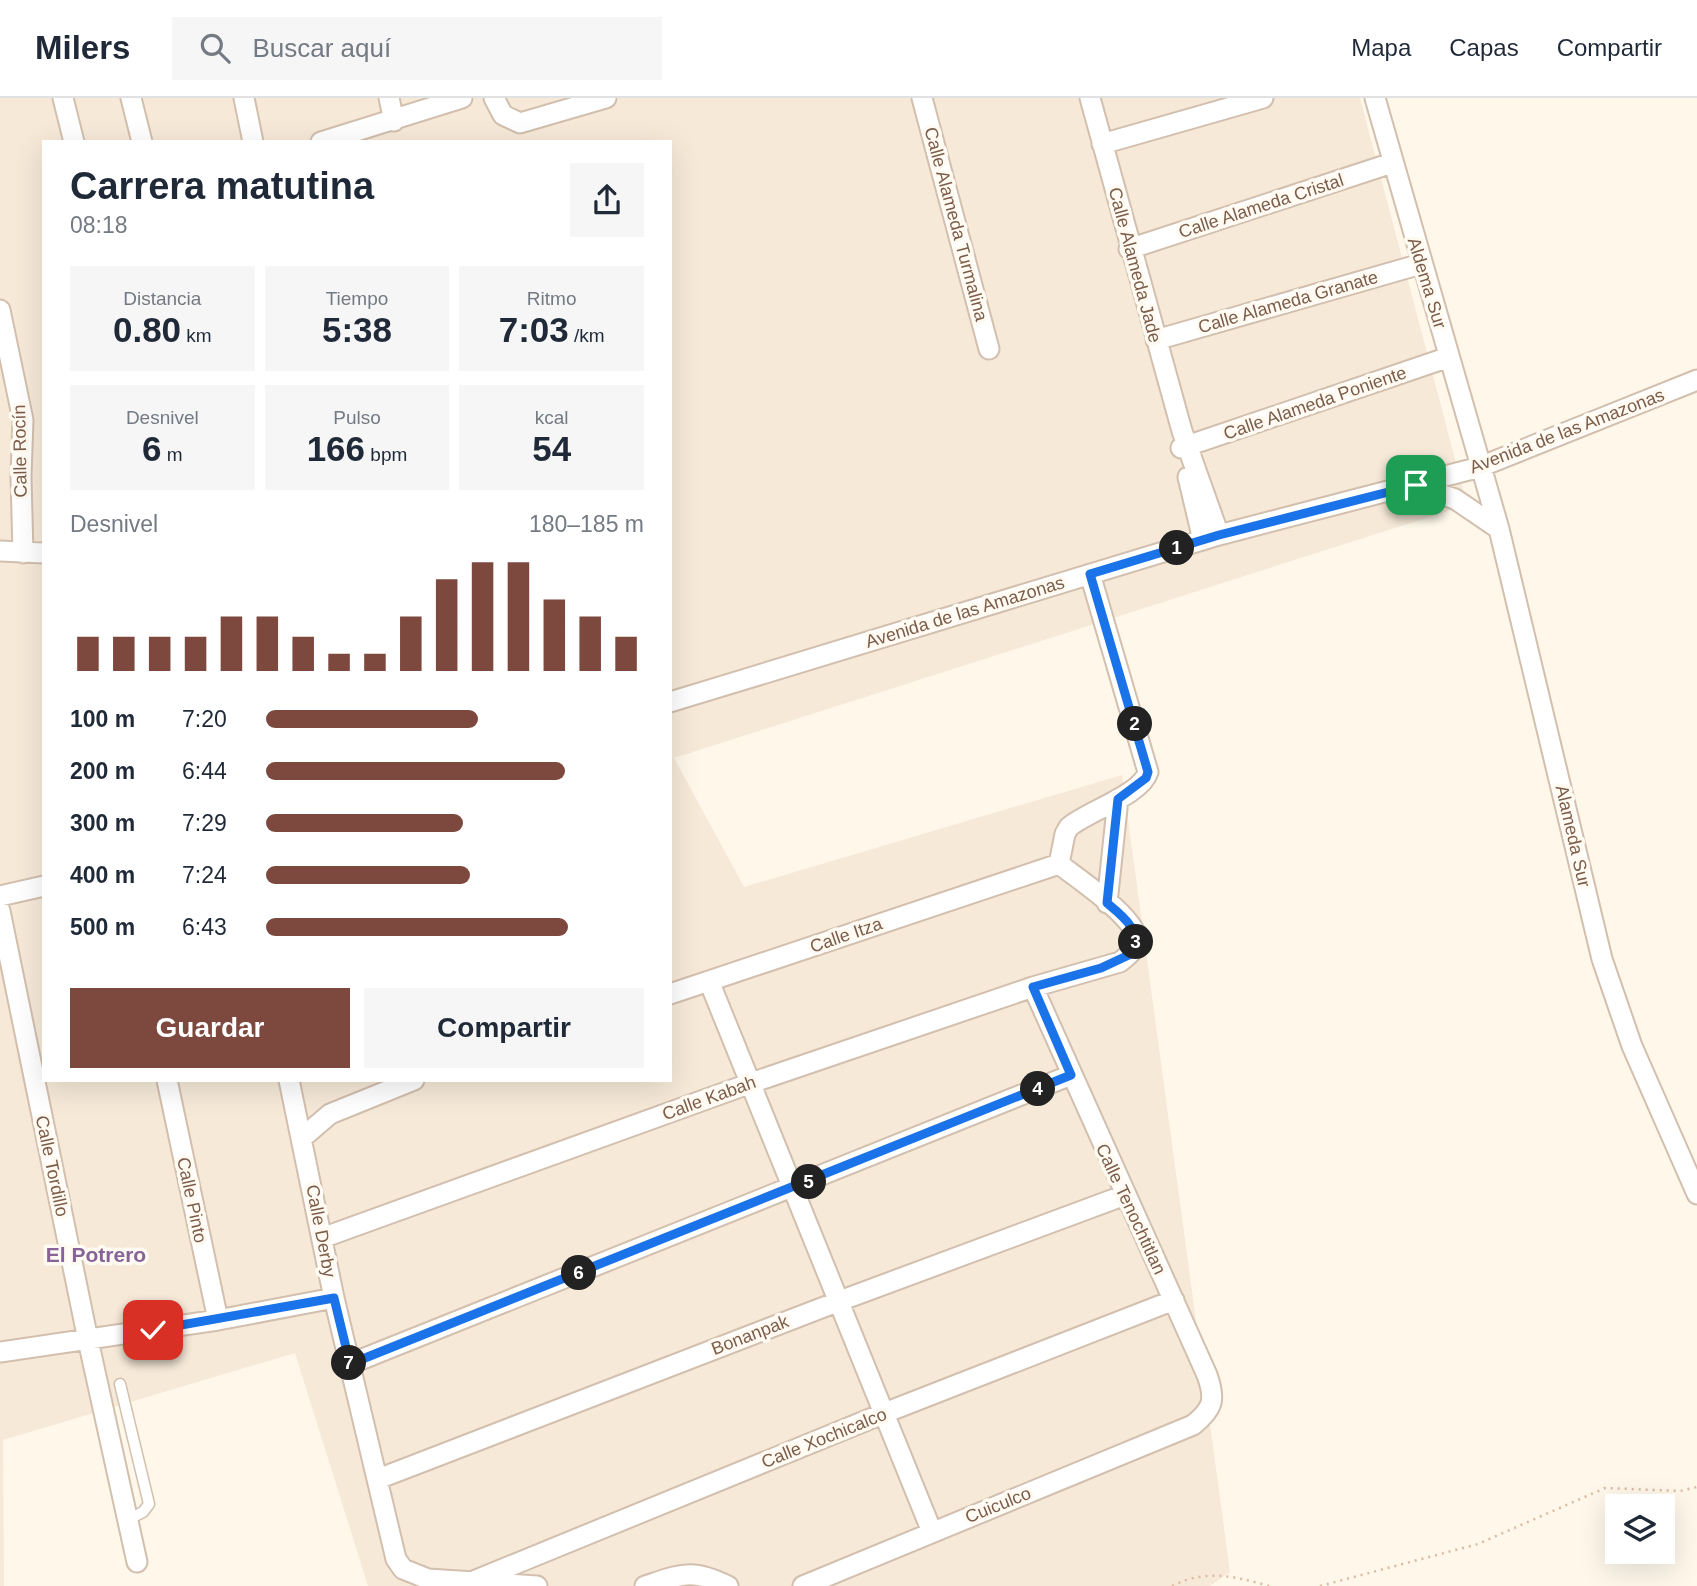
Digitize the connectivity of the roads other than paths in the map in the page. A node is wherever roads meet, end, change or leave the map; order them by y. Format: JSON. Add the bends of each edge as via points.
{"nodes":[{"id":1,"x":63,"y":98,"type":"edge"},
{"id":2,"x":131,"y":98,"type":"edge"},
{"id":3,"x":244,"y":98,"type":"edge"},
{"id":4,"x":389,"y":98,"type":"edge"},
{"id":5,"x":462,"y":98,"type":"edge"},
{"id":6,"x":494,"y":98,"type":"edge"},
{"id":7,"x":603,"y":98,"type":"edge"},
{"id":8,"x":922,"y":98,"type":"edge"},
{"id":9,"x":1090,"y":98,"type":"edge"},
{"id":10,"x":1263,"y":98,"type":"edge"},
{"id":11,"x":1375,"y":98,"type":"edge"},
{"id":12,"x":394,"y":121,"type":"junction"},
{"id":13,"x":74,"y":140,"type":"edge"},
{"id":14,"x":142,"y":140,"type":"edge"},
{"id":15,"x":253,"y":140,"type":"edge"},
{"id":16,"x":328,"y":140,"type":"edge"},
{"id":17,"x":1102,"y":144,"type":"junction"},
{"id":18,"x":1392,"y":163,"type":"junction"},
{"id":19,"x":1129,"y":249,"type":"junction"},
{"id":20,"x":1421,"y":264,"type":"junction"},
{"id":21,"x":0,"y":310,"type":"edge"},
{"id":22,"x":1156,"y":340,"type":"junction"},
{"id":23,"x":989,"y":349,"type":"dead end"},
{"id":24,"x":1449,"y":357,"type":"junction"},
{"id":25,"x":1697,"y":380,"type":"edge"},
{"id":26,"x":1184,"y":442,"type":"junction"},
{"id":27,"x":1480,"y":467,"type":"junction"},
{"id":28,"x":1416,"y":485,"type":"junction"},
{"id":29,"x":1499,"y":529,"type":"junction"},
{"id":30,"x":1211,"y":538,"type":"junction"},
{"id":31,"x":0,"y":551,"type":"edge"},
{"id":32,"x":23,"y":553,"type":"junction"},
{"id":33,"x":42,"y":553,"type":"edge"},
{"id":34,"x":1090,"y":574,"type":"junction"},
{"id":35,"x":672,"y":701,"type":"edge"},
{"id":36,"x":1118,"y":799,"type":"junction"},
{"id":37,"x":1059,"y":864,"type":"junction"},
{"id":38,"x":42,"y":887,"type":"edge"},
{"id":39,"x":0,"y":896,"type":"edge"},
{"id":40,"x":1107,"y":903,"type":"junction"},
{"id":41,"x":0,"y":911,"type":"edge"},
{"id":42,"x":709,"y":981,"type":"junction"},
{"id":43,"x":1033,"y":987,"type":"junction"},
{"id":44,"x":672,"y":993,"type":"edge"},
{"id":45,"x":1071,"y":1075,"type":"junction"},
{"id":46,"x":167,"y":1082,"type":"edge"},
{"id":47,"x":289,"y":1082,"type":"edge"},
{"id":48,"x":409,"y":1082,"type":"edge"},
{"id":49,"x":751,"y":1083,"type":"junction"},
{"id":50,"x":302,"y":1138,"type":"junction"},
{"id":51,"x":795,"y":1188,"type":"junction"},
{"id":52,"x":1697,"y":1194,"type":"edge"},
{"id":53,"x":1125,"y":1195,"type":"junction"},
{"id":54,"x":322,"y":1238,"type":"junction"},
{"id":55,"x":334,"y":1298,"type":"junction"},
{"id":56,"x":1174,"y":1300,"type":"junction"},
{"id":57,"x":836,"y":1302,"type":"junction"},
{"id":58,"x":218,"y":1320,"type":"junction"},
{"id":59,"x":88,"y":1340,"type":"junction"},
{"id":60,"x":0,"y":1352,"type":"edge"},
{"id":61,"x":350,"y":1364,"type":"junction"},
{"id":62,"x":120,"y":1384,"type":"dead end"},
{"id":63,"x":882,"y":1414,"type":"junction"},
{"id":64,"x":1193,"y":1425,"type":"joint"},
{"id":65,"x":377,"y":1479,"type":"junction"},
{"id":66,"x":127,"y":1520,"type":"junction"},
{"id":67,"x":932,"y":1532,"type":"junction"},
{"id":68,"x":137,"y":1562,"type":"dead end"},
{"id":69,"x":476,"y":1580,"type":"junction"},
{"id":70,"x":537,"y":1586,"type":"edge"},
{"id":71,"x":645,"y":1586,"type":"edge"},
{"id":72,"x":728,"y":1586,"type":"edge"},
{"id":73,"x":803,"y":1586,"type":"edge"}],
"edges":[{"from":1,"to":13,"type":"street"},
{"from":2,"to":14,"type":"street"},
{"from":3,"to":15,"type":"street"},
{"from":4,"to":12,"type":"street"},
{"from":5,"to":12,"type":"street"},
{"from":6,"to":7,"type":"street","via":[[512,122],[531,121]]},
{"from":8,"to":23,"type":"street","name":"Calle Alameda Turmalina"},
{"from":9,"to":17,"type":"street","name":"Calle Alameda Jade"},
{"from":10,"to":17,"type":"street"},
{"from":11,"to":18,"type":"street","name":"Aldema Sur"},
{"from":12,"to":16,"type":"street"},
{"from":17,"to":19,"type":"street","name":"Calle Alameda Jade"},
{"from":18,"to":19,"type":"street","name":"Calle Alameda Cristal"},
{"from":18,"to":20,"type":"street","name":"Aldema Sur"},
{"from":19,"to":22,"type":"street","name":"Calle Alameda Jade"},
{"from":20,"to":22,"type":"street","name":"Calle Alameda Granate"},
{"from":20,"to":24,"type":"street","name":"Aldema Sur"},
{"from":21,"to":32,"type":"street","name":"Calle Rocín","via":[[23,420]]},
{"from":22,"to":26,"type":"street","name":"Calle Alameda Jade"},
{"from":24,"to":26,"type":"street","name":"Calle Alameda Poniente"},
{"from":24,"to":27,"type":"street","name":"Aldema Sur"},
{"from":25,"to":27,"type":"street","name":"Avenida de las Amazonas"},
{"from":26,"to":30,"type":"street","name":"Calle Alameda Jade"},
{"from":27,"to":28,"type":"street","name":"Avenida de las Amazonas"},
{"from":27,"to":29,"type":"street","name":"Alameda Sur"},
{"from":28,"to":29,"type":"street","via":[[1455,499]]},
{"from":28,"to":30,"type":"street","name":"Avenida de las Amazonas"},
{"from":29,"to":52,"type":"street","name":"Alameda Sur","via":[[1602,959],[1632,1046]]},
{"from":30,"to":34,"type":"street","name":"Avenida de las Amazonas"},
{"from":31,"to":32,"type":"street"},
{"from":32,"to":33,"type":"street"},
{"from":34,"to":35,"type":"street","name":"Avenida de las Amazonas"},
{"from":34,"to":36,"type":"street","via":[[1148,772]]},
{"from":36,"to":37,"type":"street","via":[[1069,827]]},
{"from":36,"to":40,"type":"street"},
{"from":37,"to":40,"type":"street"},
{"from":37,"to":42,"type":"street","name":"Calle Itza"},
{"from":38,"to":39,"type":"street"},
{"from":40,"to":43,"type":"street","name":"Calle Kabah","via":[[1133,928],[1136,945],[1131,954],[1101,968]]},
{"from":41,"to":59,"type":"street","name":"Calle Tordillo"},
{"from":42,"to":44,"type":"street","name":"Calle Itza"},
{"from":42,"to":49,"type":"street"},
{"from":43,"to":45,"type":"street","name":"Calle Tenochtitlan"},
{"from":43,"to":49,"type":"street","name":"Calle Kabah"},
{"from":45,"to":51,"type":"street"},
{"from":45,"to":53,"type":"street","name":"Calle Tenochtitlan"},
{"from":46,"to":58,"type":"street","name":"Calle Pinto"},
{"from":47,"to":50,"type":"street","name":"Calle Derby"},
{"from":48,"to":50,"type":"street","via":[[330,1114]]},
{"from":49,"to":51,"type":"street"},
{"from":49,"to":54,"type":"street","name":"Calle Kabah"},
{"from":50,"to":54,"type":"street","name":"Calle Derby"},
{"from":51,"to":57,"type":"street"},
{"from":51,"to":61,"type":"street"},
{"from":53,"to":56,"type":"street","name":"Calle Tenochtitlan"},
{"from":53,"to":57,"type":"street","name":"Bonanpak"},
{"from":54,"to":55,"type":"street","name":"Calle Derby"},
{"from":55,"to":58,"type":"street"},
{"from":55,"to":61,"type":"street","name":"Calle Derby"},
{"from":56,"to":63,"type":"street","name":"Calle Xochicalco"},
{"from":56,"to":64,"type":"street","name":"Calle Tenochtitlan","via":[[1214,1392],[1210,1412]]},
{"from":57,"to":63,"type":"street"},
{"from":57,"to":65,"type":"street","name":"Bonanpak"},
{"from":58,"to":59,"type":"street"},
{"from":59,"to":60,"type":"street"},
{"from":59,"to":66,"type":"street","name":"Calle Tordillo"},
{"from":61,"to":65,"type":"street","name":"Calle Derby"},
{"from":62,"to":66,"type":"lane","via":[[149,1504]]},
{"from":63,"to":67,"type":"street"},
{"from":63,"to":69,"type":"street","name":"Calle Xochicalco"},
{"from":64,"to":67,"type":"street","name":"Cuiculco"},
{"from":65,"to":69,"type":"street","name":"Calle Derby","via":[[392,1546],[403,1569],[428,1579]]},
{"from":66,"to":68,"type":"street","name":"Calle Tordillo"},
{"from":67,"to":73,"type":"street","name":"Cuiculco"},
{"from":69,"to":70,"type":"street"},
{"from":71,"to":72,"type":"street","via":[[687,1572]]}]}
